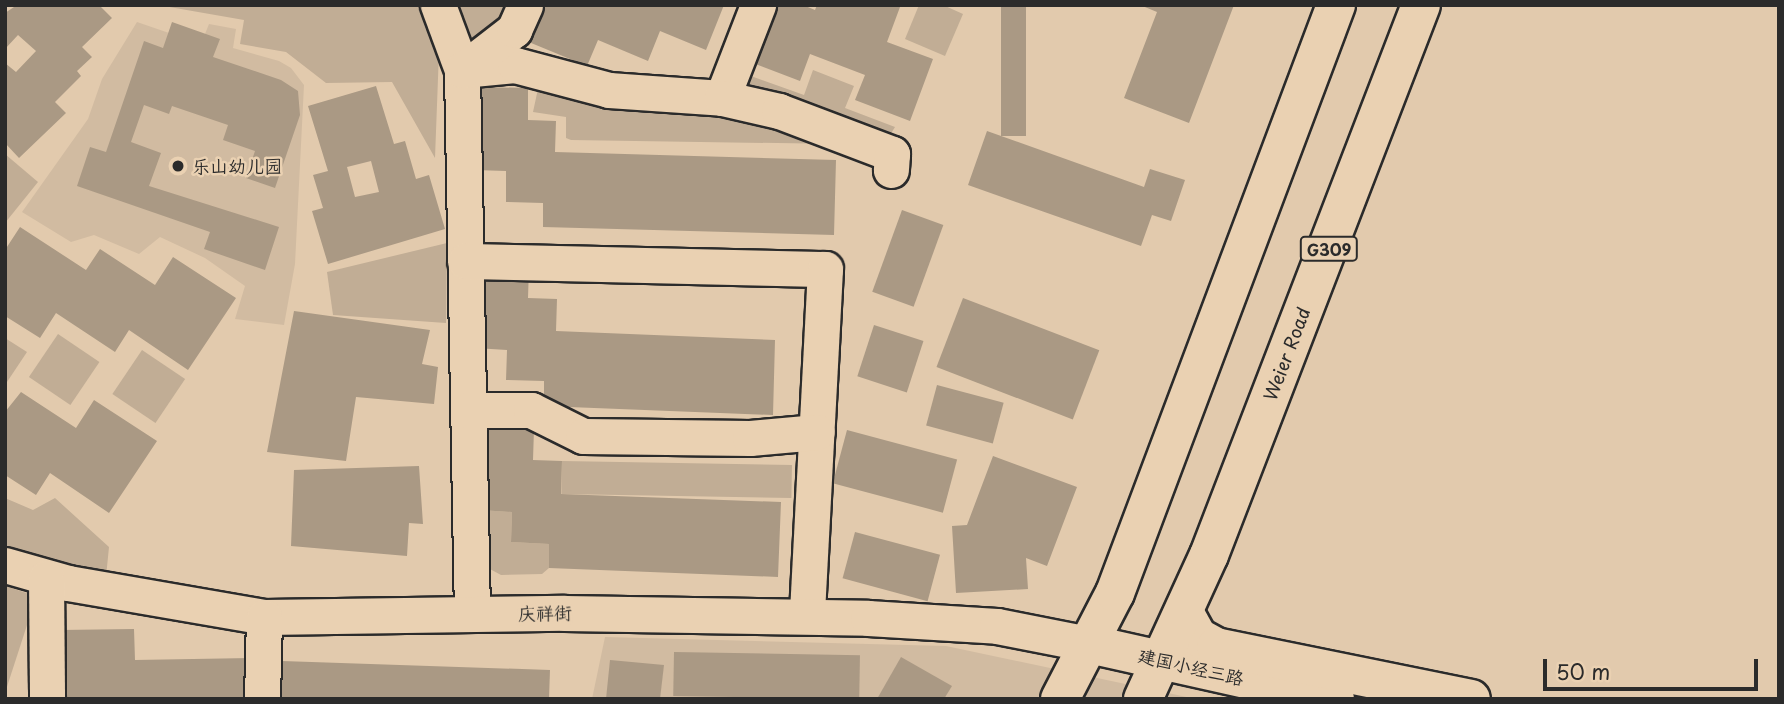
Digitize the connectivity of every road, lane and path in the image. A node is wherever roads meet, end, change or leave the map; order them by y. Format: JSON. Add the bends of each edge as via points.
{"nodes":[{"id":1,"x":438,"y":5,"type":"edge"},
{"id":2,"x":525,"y":5,"type":"edge"},
{"id":3,"x":758,"y":5,"type":"edge"},
{"id":4,"x":1336,"y":5,"type":"edge"},
{"id":5,"x":1421,"y":5,"type":"edge"},
{"id":6,"x":462,"y":70,"type":"junction"},
{"id":7,"x":722,"y":98,"type":"junction"},
{"id":8,"x":891,"y":170,"type":"dead end"},
{"id":9,"x":465,"y":261,"type":"junction"},
{"id":10,"x":468,"y":410,"type":"junction"},
{"id":11,"x":817,"y":432,"type":"junction"},
{"id":12,"x":5,"y":565,"type":"edge"},
{"id":13,"x":46,"y":578,"type":"junction"},
{"id":14,"x":1184,"y":612,"type":"junction"},
{"id":15,"x":472,"y":614,"type":"junction"},
{"id":16,"x":264,"y":617,"type":"junction"},
{"id":17,"x":807,"y":617,"type":"junction"},
{"id":18,"x":1089,"y":643,"type":"junction"},
{"id":19,"x":1163,"y":662,"type":"junction"},
{"id":20,"x":47,"y":699,"type":"edge"},
{"id":21,"x":262,"y":699,"type":"edge"},
{"id":22,"x":1060,"y":699,"type":"edge"},
{"id":23,"x":1143,"y":699,"type":"edge"},
{"id":24,"x":1335,"y":699,"type":"edge"},
{"id":25,"x":1471,"y":699,"type":"edge"}],
"edges":[{"from":1,"to":6,"type":"street"},
{"from":2,"to":6,"type":"street","via":[[514,30]]},
{"from":3,"to":7,"type":"street"},
{"from":4,"to":18,"type":"main road","via":[[1115,593]]},
{"from":5,"to":14,"type":"main road","name":"Weier Road","number":"G309"},
{"from":6,"to":7,"type":"street","via":[[515,65],[609,90]]},
{"from":6,"to":9,"type":"street"},
{"from":7,"to":8,"type":"street","via":[[779,111],[892,154]]},
{"from":9,"to":10,"type":"street"},
{"from":9,"to":11,"type":"street","via":[[825,269]]},
{"from":10,"to":11,"type":"street","via":[[531,410],[583,436],[751,438]]},
{"from":10,"to":15,"type":"street"},
{"from":11,"to":17,"type":"street"},
{"from":12,"to":13,"type":"street","name":"庆祥街"},
{"from":13,"to":16,"type":"street","name":"庆祥街"},
{"from":13,"to":20,"type":"street"},
{"from":14,"to":19,"type":"main road","name":"Weier Road","number":"G309"},
{"from":14,"to":25,"type":"main road","via":[[1198,637],[1216,647]]},
{"from":15,"to":16,"type":"street","name":"庆祥街"},
{"from":15,"to":17,"type":"street","name":"庆祥街"},
{"from":16,"to":21,"type":"street"},
{"from":17,"to":18,"type":"street","name":"庆祥街","via":[[997,626]]},
{"from":18,"to":19,"type":"main road","name":"建国小经三路"},
{"from":18,"to":22,"type":"main road"},
{"from":19,"to":23,"type":"main road","name":"Weier Road","number":"G309"},
{"from":19,"to":24,"type":"main road","name":"建国小经三路"}]}
